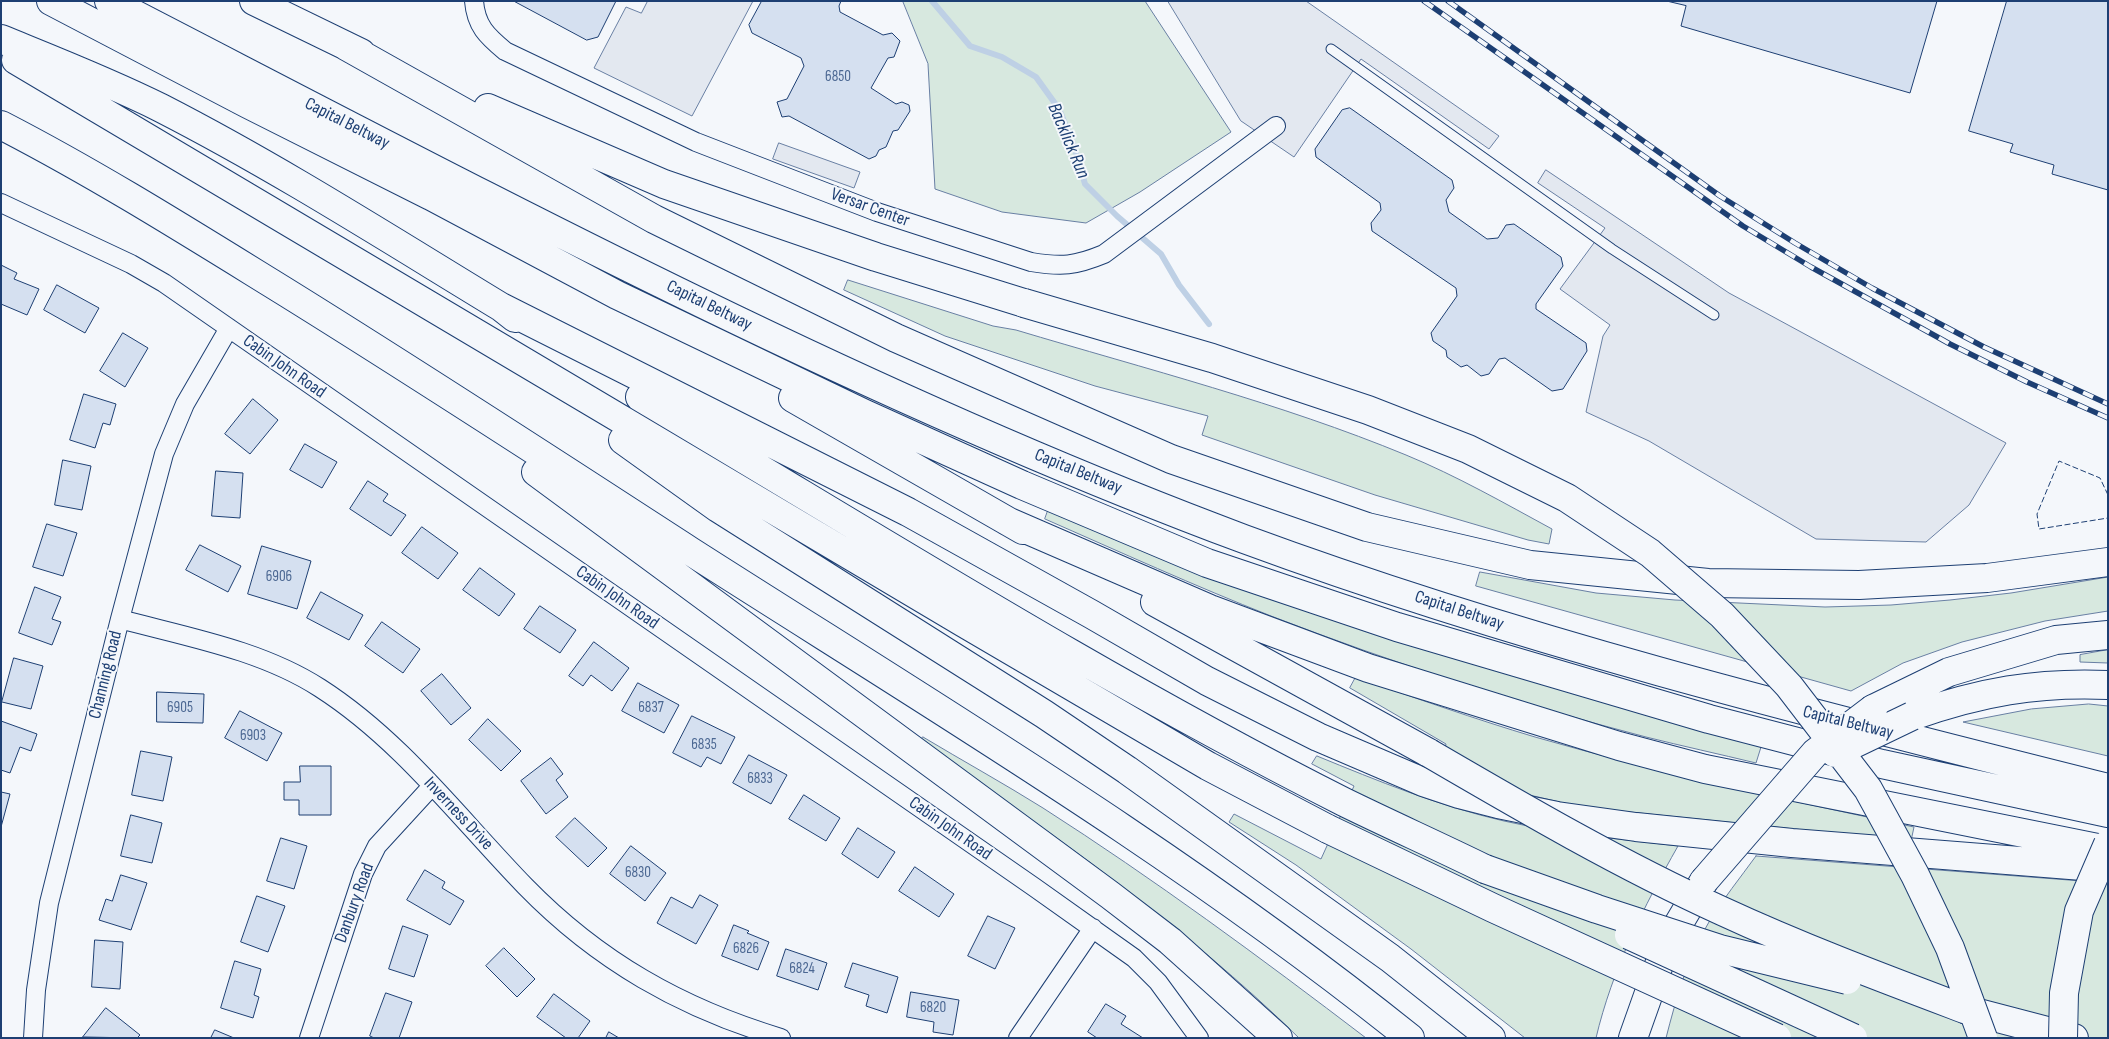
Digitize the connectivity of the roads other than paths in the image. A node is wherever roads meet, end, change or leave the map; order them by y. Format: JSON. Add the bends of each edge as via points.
{"nodes":[{"id":1,"x":51,"y":1,"type":"edge"},
{"id":2,"x":109,"y":1,"type":"edge"},
{"id":3,"x":254,"y":1,"type":"edge"},
{"id":4,"x":474,"y":1,"type":"edge"},
{"id":5,"x":1,"y":39,"type":"edge"},
{"id":6,"x":346,"y":46,"type":"junction"},
{"id":7,"x":1331,"y":49,"type":"dead end"},
{"id":8,"x":1,"y":52,"type":"edge"},
{"id":9,"x":1,"y":125,"type":"edge"},
{"id":10,"x":1276,"y":126,"type":"dead end"},
{"id":11,"x":1,"y":203,"type":"edge"},
{"id":12,"x":617,"y":295,"type":"junction"},
{"id":13,"x":501,"y":307,"type":"junction"},
{"id":14,"x":1714,"y":315,"type":"dead end"},
{"id":15,"x":332,"y":321,"type":"junction"},
{"id":16,"x":229,"y":328,"type":"junction"},
{"id":17,"x":474,"y":332,"type":"junction"},
{"id":18,"x":1006,"y":521,"type":"junction"},
{"id":19,"x":2108,"y":562,"type":"edge"},
{"id":20,"x":120,"y":619,"type":"junction"},
{"id":21,"x":2108,"y":635,"type":"edge"},
{"id":22,"x":2108,"y":685,"type":"edge"},
{"id":23,"x":432,"y":786,"type":"junction"},
{"id":24,"x":2108,"y":788,"type":"edge"},
{"id":25,"x":2108,"y":813,"type":"edge"},
{"id":26,"x":1758,"y":817,"type":"junction"},
{"id":27,"x":2108,"y":844,"type":"edge"},
{"id":28,"x":2108,"y":850,"type":"edge"},
{"id":29,"x":2108,"y":868,"type":"edge"},
{"id":30,"x":1485,"y":869,"type":"junction"},
{"id":31,"x":1093,"y":928,"type":"junction"},
{"id":32,"x":1967,"y":1010,"type":"junction"},
{"id":33,"x":33,"y":1038,"type":"edge"},
{"id":34,"x":309,"y":1038,"type":"edge"},
{"id":35,"x":781,"y":1038,"type":"edge"},
{"id":36,"x":1018,"y":1038,"type":"edge"},
{"id":37,"x":1199,"y":1038,"type":"edge"},
{"id":38,"x":1278,"y":1038,"type":"edge"},
{"id":39,"x":1410,"y":1038,"type":"edge"},
{"id":40,"x":1491,"y":1038,"type":"edge"},
{"id":41,"x":1634,"y":1038,"type":"edge"},
{"id":42,"x":1777,"y":1038,"type":"edge"},
{"id":43,"x":1853,"y":1038,"type":"edge"},
{"id":44,"x":1983,"y":1038,"type":"edge"},
{"id":45,"x":2063,"y":1038,"type":"edge"},
{"id":46,"x":2074,"y":1038,"type":"edge"}],
"edges":[{"from":1,"to":12,"type":"highway"},
{"from":2,"to":24,"type":"highway","name":"Capital Beltway","via":[[545,226],[811,355],[1000,440],[1154,503],[1255,542],[1496,624],[1783,707]]},
{"from":3,"to":6,"type":"highway"},
{"from":4,"to":10,"type":"street","name":"Versar Center","via":[[474,10],[484,34],[505,51],[696,142],[877,212],[1031,262],[1056,266],[1082,263],[1104,254]]},
{"from":5,"to":13,"type":"highway","via":[[160,108],[263,163]]},
{"from":6,"to":19,"type":"highway","via":[[654,219],[896,338],[1171,459],[1367,528],[1530,565],[1708,583],[1859,585],[1967,579]]},
{"from":6,"to":44,"type":"highway","bridge":true,"via":[[664,184],[876,258],[1212,358],[1368,410],[1468,449],[1567,498],[1650,553],[1722,614],[1789,686],[1868,789],[1950,948]]},
{"from":7,"to":14,"type":"lane","via":[[1612,249]]},
{"from":8,"to":17,"type":"highway"},
{"from":9,"to":15,"type":"highway","via":[[97,177]]},
{"from":11,"to":16,"type":"street","name":"Cabin John Road","via":[[131,264]]},
{"from":12,"to":18,"type":"highway"},
{"from":12,"to":25,"type":"highway","via":[[863,413],[1207,563],[1397,627],[1709,719],[1882,764]]},
{"from":13,"to":29,"type":"highway","via":[[908,512],[1206,681],[1318,737],[1423,782],[1498,804],[1636,827]]},
{"from":13,"to":30,"type":"highway","via":[[548,342],[925,569],[1133,688],[1346,803]]},
{"from":15,"to":38,"type":"highway","via":[[1170,940]]},
{"from":15,"to":39,"type":"highway","via":[[1004,750],[1250,918]]},
{"from":16,"to":20,"type":"street","name":"Channing Road","via":[[185,404],[164,454]]},
{"from":16,"to":31,"type":"street","name":"Cabin John Road"},
{"from":17,"to":40,"type":"highway","via":[[718,508],[1127,770],[1390,958]]},
{"from":17,"to":42,"type":"highway","bridge":true,"via":[[1199,761],[1328,829]]},
{"from":18,"to":28,"type":"highway","via":[[1210,609],[1368,668],[1619,746],[1705,769]]},
{"from":18,"to":32,"type":"highway","bridge":true,"via":[[1554,824],[1720,910],[1819,954]]},
{"from":20,"to":23,"type":"street","name":"Inverness Drive","via":[[233,649],[284,668],[355,713]]},
{"from":20,"to":33,"type":"street","name":"Channing Road","via":[[49,903],[36,990]]},
{"from":21,"to":26,"type":"highway","bridge":true,"via":[[2056,640],[1949,672],[1873,709],[1815,753]]},
{"from":22,"to":26,"type":"highway","bridge":true,"via":[[2018,688],[1979,695],[1912,716],[1835,753]]},
{"from":23,"to":34,"type":"street","name":"Danbury Road","via":[[377,846],[363,874]]},
{"from":23,"to":35,"type":"street","name":"Inverness Drive","via":[[526,887],[568,926],[610,958],[697,1008],[737,1025]]},
{"from":26,"to":41,"type":"highway","bridge":true,"via":[[1704,880],[1666,945]]},
{"from":27,"to":45,"type":"highway","bridge":true,"via":[[2079,911],[2064,993]]},
{"from":30,"to":32,"type":"highway","bridge":true,"via":[[1720,949]]},
{"from":30,"to":43,"type":"highway","bridge":true},
{"from":31,"to":36,"type":"street"},
{"from":31,"to":37,"type":"street","name":"Cabin John Road","via":[[1148,971]]},
{"from":32,"to":46,"type":"highway","bridge":true}]}
